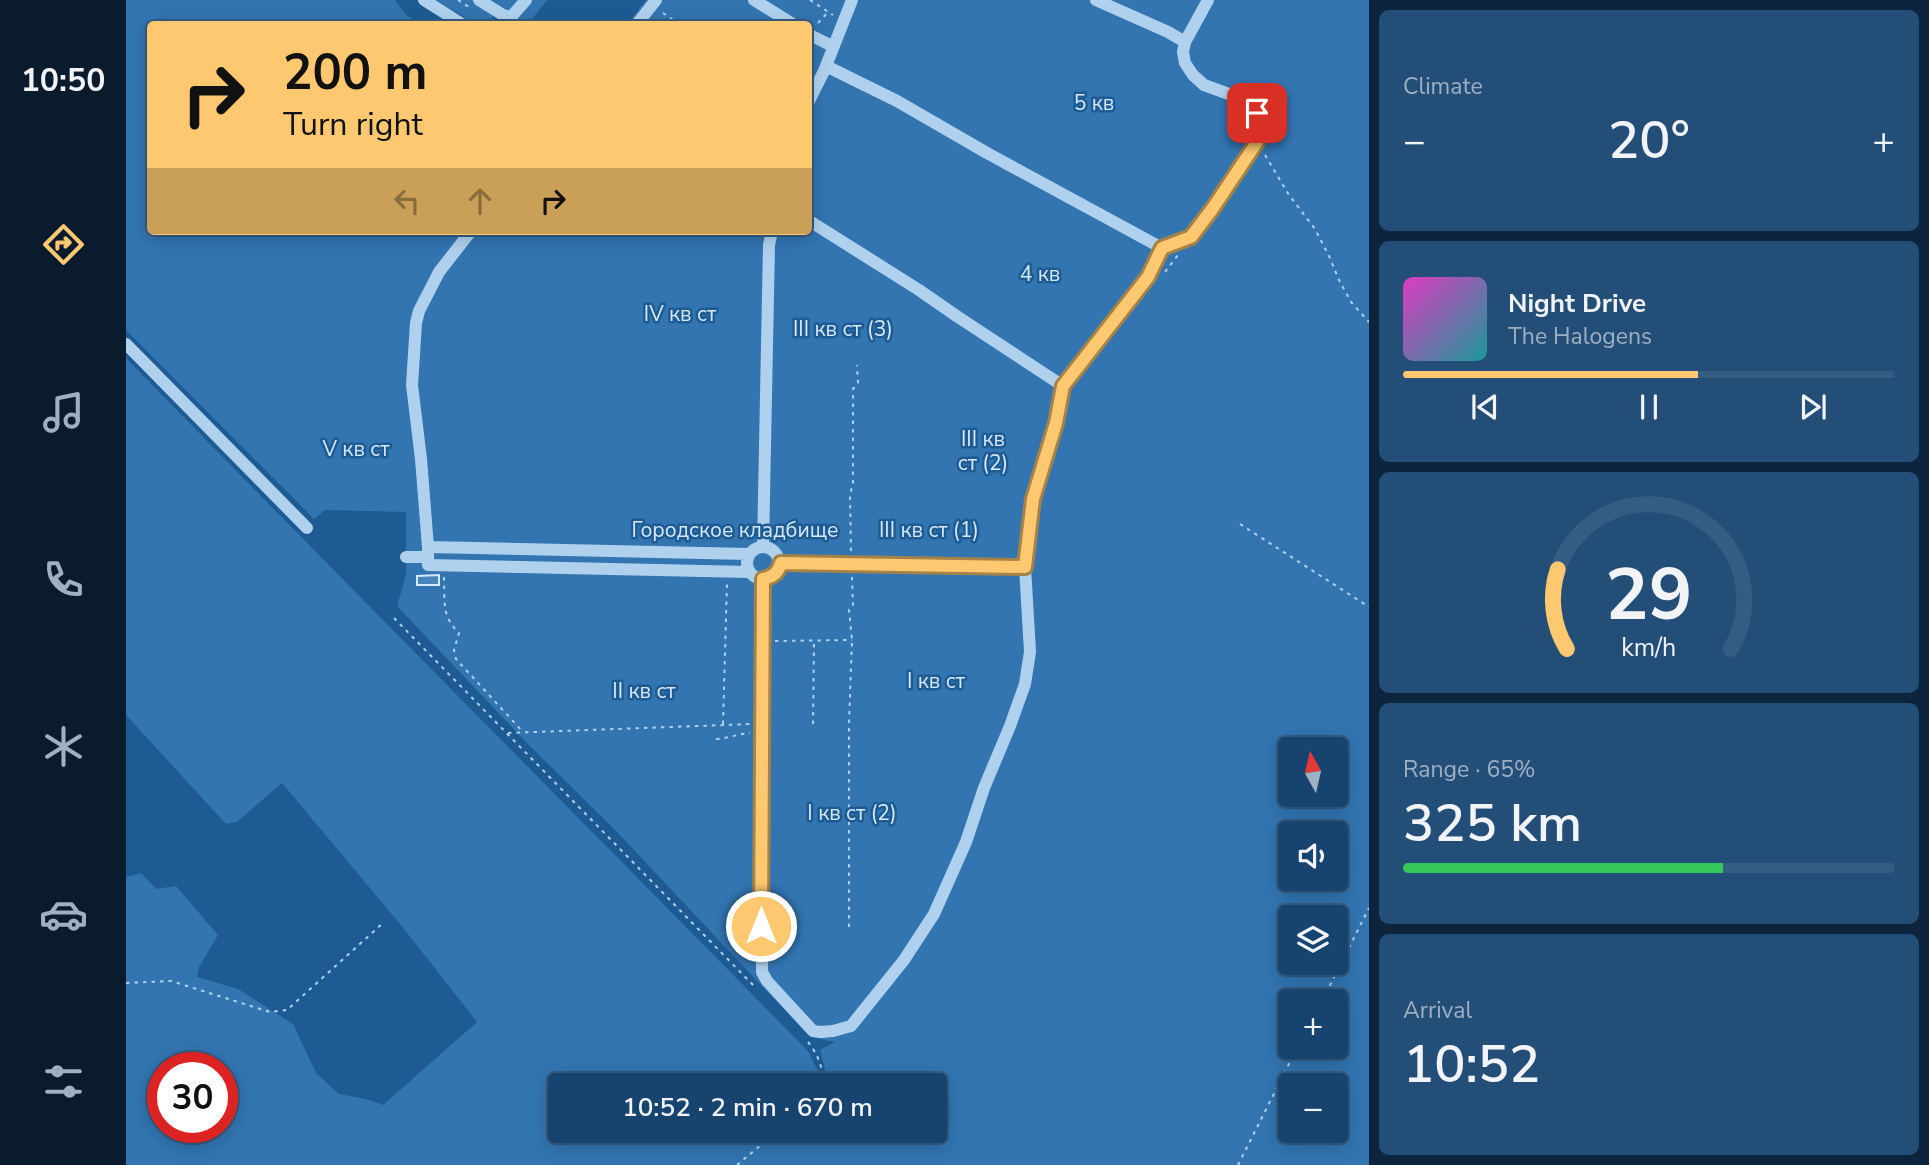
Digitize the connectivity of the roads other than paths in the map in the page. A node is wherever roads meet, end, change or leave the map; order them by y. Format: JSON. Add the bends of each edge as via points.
{"nodes":[{"id":1,"x":425,"y":0,"type":"edge"},
{"id":2,"x":479,"y":0,"type":"edge"},
{"id":3,"x":526,"y":0,"type":"edge"},
{"id":4,"x":754,"y":0,"type":"edge"},
{"id":5,"x":852,"y":0,"type":"edge"},
{"id":6,"x":1096,"y":0,"type":"edge"},
{"id":7,"x":1208,"y":0,"type":"edge"},
{"id":8,"x":654,"y":3,"type":"edge"},
{"id":9,"x":458,"y":21,"type":"edge"},
{"id":10,"x":639,"y":21,"type":"edge"},
{"id":11,"x":788,"y":21,"type":"edge"},
{"id":12,"x":812,"y":36,"type":"edge"},
{"id":13,"x":1185,"y":42,"type":"junction"},
{"id":14,"x":832,"y":46,"type":"junction"},
{"id":15,"x":826,"y":66,"type":"junction"},
{"id":16,"x":812,"y":95,"type":"edge"},
{"id":17,"x":812,"y":223,"type":"edge"},
{"id":18,"x":468,"y":235,"type":"edge"},
{"id":19,"x":771,"y":235,"type":"edge"},
{"id":20,"x":1162,"y":248,"type":"junction"},
{"id":21,"x":126,"y":344,"type":"edge"},
{"id":22,"x":1063,"y":386,"type":"junction"},
{"id":23,"x":307,"y":528,"type":"dead end"},
{"id":24,"x":763,"y":547,"type":"junction"},
{"id":25,"x":428,"y":552,"type":"junction"},
{"id":26,"x":748,"y":554,"type":"junction"},
{"id":27,"x":406,"y":557,"type":"dead end"},
{"id":28,"x":781,"y":563,"type":"junction"},
{"id":29,"x":1025,"y":567,"type":"junction"},
{"id":30,"x":749,"y":572,"type":"junction"},
{"id":31,"x":763,"y":579,"type":"junction"}],
"edges":[{"from":1,"to":9,"type":"street"},
{"from":2,"to":3,"type":"street","via":[[511,17]]},
{"from":4,"to":11,"type":"street"},
{"from":5,"to":14,"type":"street"},
{"from":6,"to":13,"type":"street"},
{"from":7,"to":13,"type":"street"},
{"from":8,"to":10,"type":"street"},
{"from":12,"to":14,"type":"street"},
{"from":13,"to":20,"type":"street","via":[[1185,63],[1193,75],[1204,85],[1249,104],[1261,126],[1257,142],[1191,237]]},
{"from":14,"to":15,"type":"street"},
{"from":15,"to":16,"type":"street"},
{"from":15,"to":20,"type":"street"},
{"from":17,"to":22,"type":"street"},
{"from":18,"to":25,"type":"street","via":[[439,272],[416,323],[412,384]]},
{"from":19,"to":24,"type":"street"},
{"from":20,"to":22,"type":"street","via":[[1148,277]]},
{"from":21,"to":23,"type":"street"},
{"from":22,"to":29,"type":"street","via":[[1033,499]]},
{"from":24,"to":26,"type":"street"},
{"from":24,"to":28,"type":"street","via":[[777,553]]},
{"from":25,"to":26,"type":"street"},
{"from":25,"to":27,"type":"street"},
{"from":25,"to":30,"type":"street","via":[[428,565],[444,566]]},
{"from":26,"to":30,"type":"street"},
{"from":28,"to":29,"type":"street"},
{"from":28,"to":31,"type":"street","via":[[773,577]]},
{"from":29,"to":31,"type":"street","via":[[1030,652],[1024,684],[966,842],[934,914],[904,960],[851,1026],[821,1032],[813,1031],[762,972]]},
{"from":30,"to":31,"type":"street"}]}
